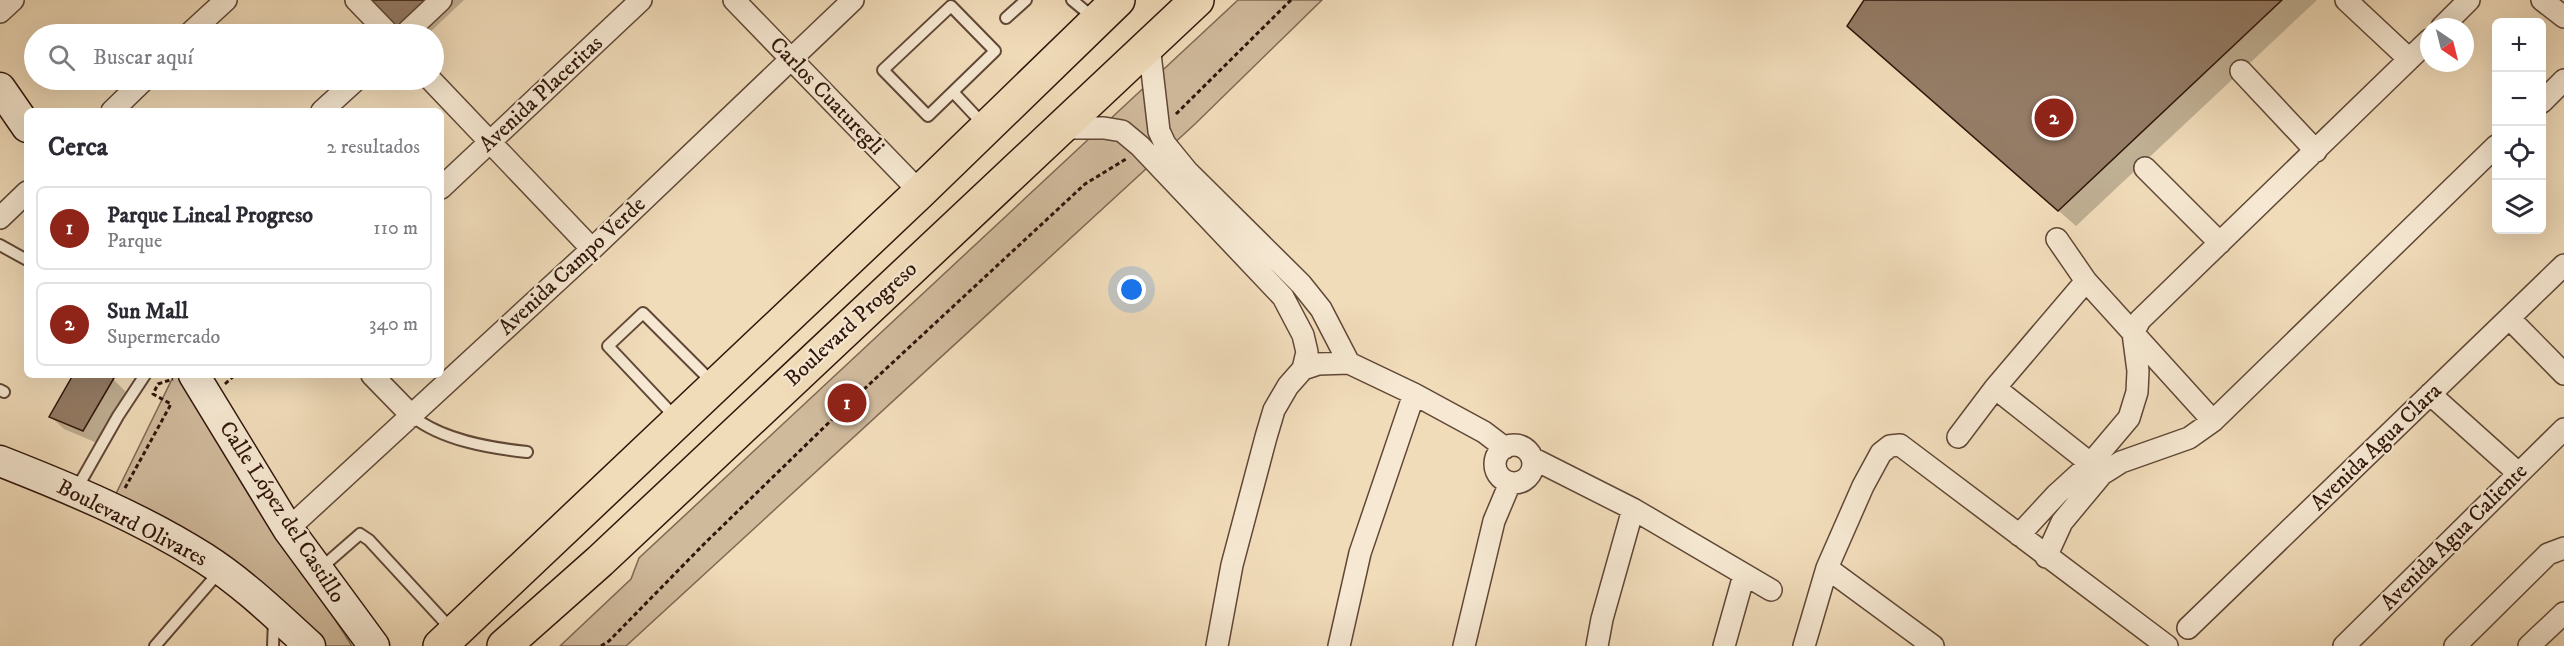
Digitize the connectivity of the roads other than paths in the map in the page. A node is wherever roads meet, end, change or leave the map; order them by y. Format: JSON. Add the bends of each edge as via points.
{"nodes":[{"id":1,"x":13,"y":0,"type":"edge"},
{"id":2,"x":226,"y":0,"type":"edge"},
{"id":3,"x":356,"y":0,"type":"edge"},
{"id":4,"x":441,"y":0,"type":"edge"},
{"id":5,"x":641,"y":0,"type":"edge"},
{"id":6,"x":734,"y":0,"type":"edge"},
{"id":7,"x":853,"y":0,"type":"edge"},
{"id":8,"x":1026,"y":0,"type":"edge"},
{"id":9,"x":1197,"y":0,"type":"edge"},
{"id":10,"x":2346,"y":0,"type":"edge"},
{"id":11,"x":2469,"y":0,"type":"edge"},
{"id":12,"x":2542,"y":0,"type":"edge"},
{"id":13,"x":1096,"y":7,"type":"edge"},
{"id":14,"x":0,"y":12,"type":"edge"},
{"id":15,"x":2564,"y":17,"type":"edge"},
{"id":16,"x":1006,"y":18,"type":"dead end"},
{"id":17,"x":2451,"y":18,"type":"edge"},
{"id":18,"x":200,"y":24,"type":"edge"},
{"id":19,"x":379,"y":24,"type":"edge"},
{"id":20,"x":416,"y":24,"type":"edge"},
{"id":21,"x":1149,"y":45,"type":"junction"},
{"id":22,"x":2420,"y":49,"type":"edge"},
{"id":23,"x":790,"y":58,"type":"junction"},
{"id":24,"x":2409,"y":59,"type":"junction"},
{"id":25,"x":2241,"y":71,"type":"dead end"},
{"id":26,"x":2564,"y":80,"type":"edge"},
{"id":27,"x":0,"y":88,"type":"edge"},
{"id":28,"x":136,"y":90,"type":"edge"},
{"id":29,"x":345,"y":90,"type":"edge"},
{"id":30,"x":441,"y":90,"type":"edge"},
{"id":31,"x":953,"y":92,"type":"junction"},
{"id":32,"x":2546,"y":97,"type":"edge"},
{"id":33,"x":121,"y":108,"type":"edge"},
{"id":34,"x":325,"y":108,"type":"edge"},
{"id":35,"x":24,"y":123,"type":"edge"},
{"id":36,"x":986,"y":127,"type":"junction"},
{"id":37,"x":1061,"y":128,"type":"junction"},
{"id":38,"x":490,"y":142,"type":"junction"},
{"id":39,"x":1153,"y":145,"type":"junction"},
{"id":40,"x":2492,"y":150,"type":"edge"},
{"id":41,"x":2316,"y":151,"type":"junction"},
{"id":42,"x":2145,"y":168,"type":"dead end"},
{"id":43,"x":1185,"y":180,"type":"junction"},
{"id":44,"x":444,"y":185,"type":"edge"},
{"id":45,"x":920,"y":192,"type":"junction"},
{"id":46,"x":24,"y":195,"type":"edge"},
{"id":47,"x":0,"y":218,"type":"edge"},
{"id":48,"x":2057,"y":239,"type":"dead end"},
{"id":49,"x":2220,"y":243,"type":"junction"},
{"id":50,"x":0,"y":245,"type":"edge"},
{"id":51,"x":592,"y":249,"type":"junction"},
{"id":52,"x":24,"y":258,"type":"edge"},
{"id":53,"x":2564,"y":265,"type":"edge"},
{"id":54,"x":2086,"y":281,"type":"junction"},
{"id":55,"x":1301,"y":284,"type":"junction"},
{"id":56,"x":1283,"y":297,"type":"junction"},
{"id":57,"x":2509,"y":318,"type":"junction"},
{"id":58,"x":2133,"y":333,"type":"junction"},
{"id":59,"x":1349,"y":363,"type":"junction"},
{"id":60,"x":1303,"y":369,"type":"junction"},
{"id":61,"x":2564,"y":374,"type":"edge"},
{"id":62,"x":143,"y":378,"type":"edge"},
{"id":63,"x":188,"y":378,"type":"edge"},
{"id":64,"x":375,"y":378,"type":"edge"},
{"id":65,"x":716,"y":386,"type":"junction"},
{"id":66,"x":1995,"y":388,"type":"junction"},
{"id":67,"x":1414,"y":394,"type":"junction"},
{"id":68,"x":2430,"y":394,"type":"junction"},
{"id":69,"x":412,"y":416,"type":"junction"},
{"id":70,"x":679,"y":421,"type":"junction"},
{"id":71,"x":2213,"y":421,"type":"junction"},
{"id":72,"x":2564,"y":429,"type":"edge"},
{"id":73,"x":1958,"y":437,"type":"dead end"},
{"id":74,"x":1505,"y":448,"type":"junction"},
{"id":75,"x":527,"y":452,"type":"dead end"},
{"id":76,"x":1532,"y":458,"type":"junction"},
{"id":77,"x":0,"y":461,"type":"edge"},
{"id":78,"x":2097,"y":469,"type":"junction"},
{"id":79,"x":2518,"y":473,"type":"junction"},
{"id":80,"x":1510,"y":483,"type":"junction"},
{"id":81,"x":75,"y":492,"type":"junction"},
{"id":82,"x":2045,"y":507,"type":"junction"},
{"id":83,"x":1633,"y":509,"type":"junction"},
{"id":84,"x":2062,"y":522,"type":"junction"},
{"id":85,"x":288,"y":529,"type":"junction"},
{"id":86,"x":2019,"y":534,"type":"junction"},
{"id":87,"x":2564,"y":548,"type":"edge"},
{"id":88,"x":2046,"y":556,"type":"junction"},
{"id":89,"x":1827,"y":568,"type":"junction"},
{"id":90,"x":221,"y":570,"type":"junction"},
{"id":91,"x":318,"y":571,"type":"junction"},
{"id":92,"x":1744,"y":575,"type":"junction"},
{"id":93,"x":1771,"y":590,"type":"dead end"},
{"id":94,"x":2564,"y":613,"type":"edge"},
{"id":95,"x":275,"y":614,"type":"junction"},
{"id":96,"x":2188,"y":628,"type":"dead end"},
{"id":97,"x":447,"y":639,"type":"edge"},
{"id":98,"x":155,"y":646,"type":"edge"},
{"id":99,"x":273,"y":646,"type":"edge"},
{"id":100,"x":310,"y":646,"type":"edge"},
{"id":101,"x":374,"y":646,"type":"edge"},
{"id":102,"x":504,"y":646,"type":"edge"},
{"id":103,"x":1217,"y":646,"type":"edge"},
{"id":104,"x":1339,"y":646,"type":"edge"},
{"id":105,"x":1464,"y":646,"type":"edge"},
{"id":106,"x":1597,"y":646,"type":"edge"},
{"id":107,"x":1724,"y":646,"type":"edge"},
{"id":108,"x":1804,"y":646,"type":"edge"},
{"id":109,"x":1933,"y":646,"type":"edge"},
{"id":110,"x":2167,"y":646,"type":"edge"},
{"id":111,"x":2344,"y":646,"type":"edge"},
{"id":112,"x":2455,"y":646,"type":"edge"},
{"id":113,"x":2529,"y":646,"type":"edge"}],
"edges":[{"from":1,"to":14,"type":"street"},
{"from":2,"to":18,"type":"street"},
{"from":3,"to":19,"type":"street"},
{"from":4,"to":20,"type":"street"},
{"from":5,"to":38,"type":"street","name":"Avenida Placeritas"},
{"from":6,"to":23,"type":"street","name":"Carlos Cuaturegli"},
{"from":7,"to":23,"type":"street","name":"Avenida Campo Verde"},
{"from":8,"to":16,"type":"lane"},
{"from":9,"to":21,"type":"main road","name":"Boulevard Progreso"},
{"from":10,"to":24,"type":"street"},
{"from":11,"to":17,"type":"street"},
{"from":12,"to":15,"type":"street"},
{"from":13,"to":36,"type":"main road"},
{"from":21,"to":37,"type":"main road","name":"Boulevard Progreso"},
{"from":21,"to":39,"type":"street"},
{"from":22,"to":24,"type":"street"},
{"from":23,"to":45,"type":"street","name":"Carlos Cuaturegli"},
{"from":23,"to":51,"type":"street","name":"Avenida Campo Verde"},
{"from":24,"to":41,"type":"street"},
{"from":25,"to":41,"type":"street"},
{"from":26,"to":32,"type":"street"},
{"from":27,"to":35,"type":"street"},
{"from":28,"to":33,"type":"street"},
{"from":29,"to":34,"type":"street"},
{"from":30,"to":38,"type":"street"},
{"from":31,"to":31,"type":"lane","via":[[995,51],[951,6],[883,70],[928,116]]},
{"from":31,"to":36,"type":"lane"},
{"from":36,"to":45,"type":"main road"},
{"from":37,"to":39,"type":"street","via":[[1122,131]]},
{"from":37,"to":102,"type":"main road","name":"Boulevard Progreso","via":[[600,561]]},
{"from":38,"to":44,"type":"street","name":"Avenida Placeritas"},
{"from":38,"to":51,"type":"street"},
{"from":39,"to":43,"type":"street"},
{"from":40,"to":71,"type":"street"},
{"from":41,"to":49,"type":"street"},
{"from":42,"to":49,"type":"street"},
{"from":43,"to":55,"type":"street"},
{"from":43,"to":56,"type":"street"},
{"from":45,"to":65,"type":"main road"},
{"from":46,"to":47,"type":"street"},
{"from":48,"to":54,"type":"street"},
{"from":49,"to":58,"type":"street","via":[[2140,320]]},
{"from":50,"to":52,"type":"lane"},
{"from":51,"to":69,"type":"street","name":"Avenida Campo Verde"},
{"from":53,"to":57,"type":"street","name":"Avenida Agua Clara"},
{"from":54,"to":58,"type":"street"},
{"from":54,"to":66,"type":"street"},
{"from":55,"to":56,"type":"street"},
{"from":55,"to":59,"type":"street","via":[[1321,309]]},
{"from":56,"to":60,"type":"street","via":[[1303,335],[1307,352]]},
{"from":57,"to":61,"type":"street"},
{"from":57,"to":68,"type":"street","name":"Avenida Agua Clara"},
{"from":58,"to":71,"type":"street"},
{"from":58,"to":78,"type":"street","via":[[2137,392],[2129,418]]},
{"from":59,"to":60,"type":"street","via":[[1318,364]]},
{"from":59,"to":67,"type":"street"},
{"from":60,"to":103,"type":"street","via":[[1274,410],[1232,565]]},
{"from":62,"to":81,"type":"lane"},
{"from":63,"to":85,"type":"street","name":"Calle López del Castillo"},
{"from":64,"to":69,"type":"street"},
{"from":65,"to":70,"type":"main road"},
{"from":65,"to":70,"type":"lane","via":[[643,313],[608,346]]},
{"from":66,"to":73,"type":"street"},
{"from":66,"to":78,"type":"street"},
{"from":67,"to":74,"type":"street","via":[[1484,432]]},
{"from":67,"to":104,"type":"street","via":[[1360,553]]},
{"from":68,"to":79,"type":"street"},
{"from":68,"to":96,"type":"street","name":"Avenida Agua Clara"},
{"from":69,"to":75,"type":"lane","via":[[427,428],[497,448]]},
{"from":69,"to":85,"type":"street","name":"Avenida Campo Verde"},
{"from":70,"to":97,"type":"main road"},
{"from":71,"to":78,"type":"street","via":[[2189,438]]},
{"from":72,"to":79,"type":"street","name":"Avenida Agua Caliente"},
{"from":74,"to":76,"type":"street","via":[[1518,446]]},
{"from":74,"to":80,"type":"street","via":[[1495,464],[1499,477]]},
{"from":76,"to":80,"type":"street","via":[[1528,477]]},
{"from":76,"to":83,"type":"street"},
{"from":77,"to":81,"type":"street","name":"Boulevard Olivares"},
{"from":78,"to":82,"type":"street"},
{"from":78,"to":84,"type":"street"},
{"from":79,"to":111,"type":"street","name":"Avenida Agua Caliente"},
{"from":80,"to":105,"type":"street","via":[[1494,521]]},
{"from":81,"to":90,"type":"street","name":"Boulevard Olivares","via":[[165,536]]},
{"from":82,"to":84,"type":"street"},
{"from":82,"to":86,"type":"street"},
{"from":83,"to":92,"type":"street"},
{"from":83,"to":106,"type":"street"},
{"from":84,"to":88,"type":"street"},
{"from":85,"to":91,"type":"street","name":"Calle López del Castillo"},
{"from":86,"to":88,"type":"street"},
{"from":86,"to":89,"type":"street","via":[[1900,445],[1890,446],[1881,453],[1863,486]]},
{"from":87,"to":112,"type":"street","via":[[2548,554]]},
{"from":88,"to":110,"type":"street"},
{"from":89,"to":108,"type":"street"},
{"from":89,"to":109,"type":"street"},
{"from":90,"to":95,"type":"street","name":"Boulevard Olivares"},
{"from":90,"to":98,"type":"lane"},
{"from":91,"to":97,"type":"lane","via":[[360,534],[369,540]]},
{"from":91,"to":101,"type":"street","name":"Calle López del Castillo"},
{"from":92,"to":93,"type":"street"},
{"from":92,"to":107,"type":"street"},
{"from":94,"to":113,"type":"street"},
{"from":95,"to":99,"type":"lane"},
{"from":95,"to":100,"type":"street","name":"Boulevard Olivares"}]}
